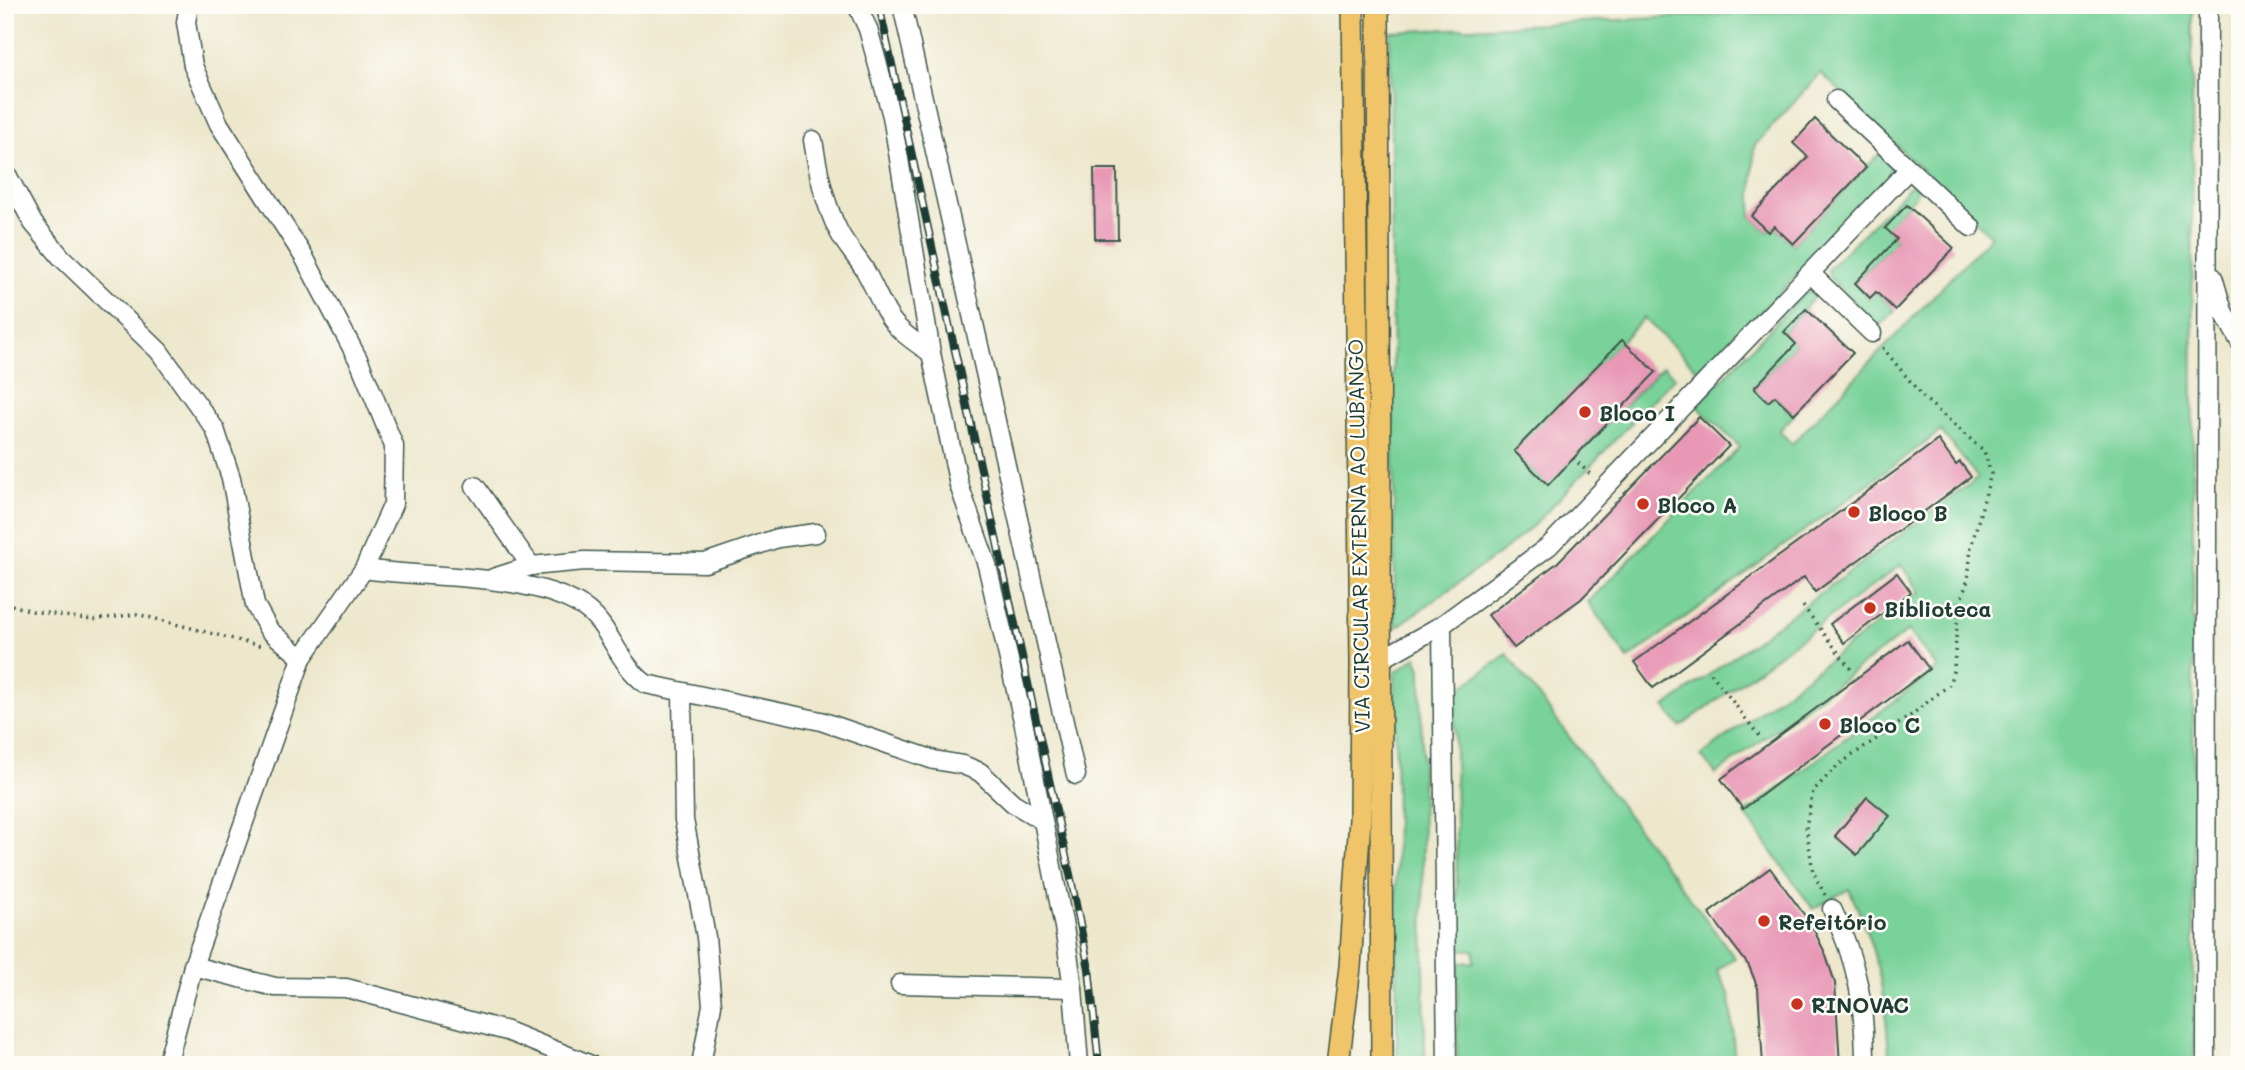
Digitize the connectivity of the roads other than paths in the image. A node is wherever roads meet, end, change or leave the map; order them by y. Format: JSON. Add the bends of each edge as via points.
{"nodes":[{"id":1,"x":189,"y":5,"type":"edge"},
{"id":2,"x":857,"y":5,"type":"edge"},
{"id":3,"x":902,"y":5,"type":"edge"},
{"id":4,"x":1353,"y":5,"type":"edge"},
{"id":5,"x":1378,"y":5,"type":"edge"},
{"id":6,"x":2208,"y":5,"type":"edge"},
{"id":7,"x":1836,"y":100,"type":"dead end"},
{"id":8,"x":813,"y":140,"type":"dead end"},
{"id":9,"x":1909,"y":169,"type":"junction"},
{"id":10,"x":5,"y":171,"type":"edge"},
{"id":11,"x":1970,"y":228,"type":"dead end"},
{"id":12,"x":2208,"y":260,"type":"junction"},
{"id":13,"x":1810,"y":273,"type":"junction"},
{"id":14,"x":1872,"y":333,"type":"road end"},
{"id":15,"x":2240,"y":342,"type":"edge"},
{"id":16,"x":931,"y":353,"type":"junction"},
{"id":17,"x":475,"y":486,"type":"dead end"},
{"id":18,"x":816,"y":533,"type":"dead end"},
{"id":19,"x":531,"y":566,"type":"junction"},
{"id":20,"x":364,"y":569,"type":"junction"},
{"id":21,"x":486,"y":580,"type":"junction"},
{"id":22,"x":1442,"y":625,"type":"junction"},
{"id":23,"x":302,"y":657,"type":"junction"},
{"id":24,"x":1380,"y":660,"type":"junction"},
{"id":25,"x":682,"y":693,"type":"junction"},
{"id":26,"x":1076,"y":775,"type":"dead end"},
{"id":27,"x":1043,"y":821,"type":"junction"},
{"id":28,"x":1832,"y":909,"type":"road end"},
{"id":29,"x":193,"y":966,"type":"junction"},
{"id":30,"x":900,"y":984,"type":"dead end"},
{"id":31,"x":1073,"y":988,"type":"junction"},
{"id":32,"x":167,"y":1065,"type":"edge"},
{"id":33,"x":591,"y":1065,"type":"edge"},
{"id":34,"x":701,"y":1065,"type":"edge"},
{"id":35,"x":1079,"y":1065,"type":"edge"},
{"id":36,"x":1338,"y":1065,"type":"edge"},
{"id":37,"x":1382,"y":1065,"type":"edge"},
{"id":38,"x":1447,"y":1065,"type":"edge"},
{"id":39,"x":1865,"y":1065,"type":"edge"},
{"id":40,"x":2206,"y":1065,"type":"edge"}],
"edges":[{"from":1,"to":20,"type":"street","via":[[186,22],[193,66],[219,124],[304,257],[360,363],[394,446],[393,504]]},
{"from":2,"to":16,"type":"street","via":[[892,116]]},
{"from":3,"to":26,"type":"street"},
{"from":4,"to":36,"type":"main road","name":"VIA CIRCULAR EXTERNA AO LUBANGO","via":[[1360,819]]},
{"from":5,"to":24,"type":"main road","name":"VIA CIRCULAR EXTERNA AO LUBANGO"},
{"from":6,"to":12,"type":"street"},
{"from":7,"to":9,"type":"street"},
{"from":8,"to":16,"type":"street","via":[[839,234],[867,274],[887,319]]},
{"from":9,"to":11,"type":"street"},
{"from":9,"to":13,"type":"street"},
{"from":10,"to":23,"type":"street","via":[[33,223],[61,257],[159,351],[215,429],[231,478],[255,605],[269,630]]},
{"from":12,"to":15,"type":"street","via":[[2222,312]]},
{"from":12,"to":40,"type":"street"},
{"from":13,"to":14,"type":"street"},
{"from":13,"to":22,"type":"street","via":[[1549,546]]},
{"from":16,"to":27,"type":"street","via":[[959,485],[987,565]]},
{"from":17,"to":19,"type":"street"},
{"from":18,"to":19,"type":"street","via":[[778,538],[705,563],[585,561]]},
{"from":19,"to":21,"type":"street"},
{"from":20,"to":21,"type":"street"},
{"from":20,"to":23,"type":"street"},
{"from":21,"to":25,"type":"street","via":[[553,593],[583,606],[598,619],[633,674],[646,684]]},
{"from":22,"to":24,"type":"street"},
{"from":22,"to":38,"type":"street"},
{"from":23,"to":29,"type":"street"},
{"from":24,"to":37,"type":"main road","name":"VIA CIRCULAR EXTERNA AO LUBANGO"},
{"from":25,"to":27,"type":"street","via":[[821,721],[934,760],[963,765],[980,772],[1013,803]]},
{"from":25,"to":34,"type":"street","via":[[684,820],[706,937],[712,1005]]},
{"from":27,"to":31,"type":"street"},
{"from":28,"to":39,"type":"street","via":[[1862,989]]},
{"from":29,"to":32,"type":"street"},
{"from":29,"to":33,"type":"street","via":[[275,987],[346,988],[507,1031]]},
{"from":30,"to":31,"type":"street"},
{"from":31,"to":35,"type":"street"}]}
